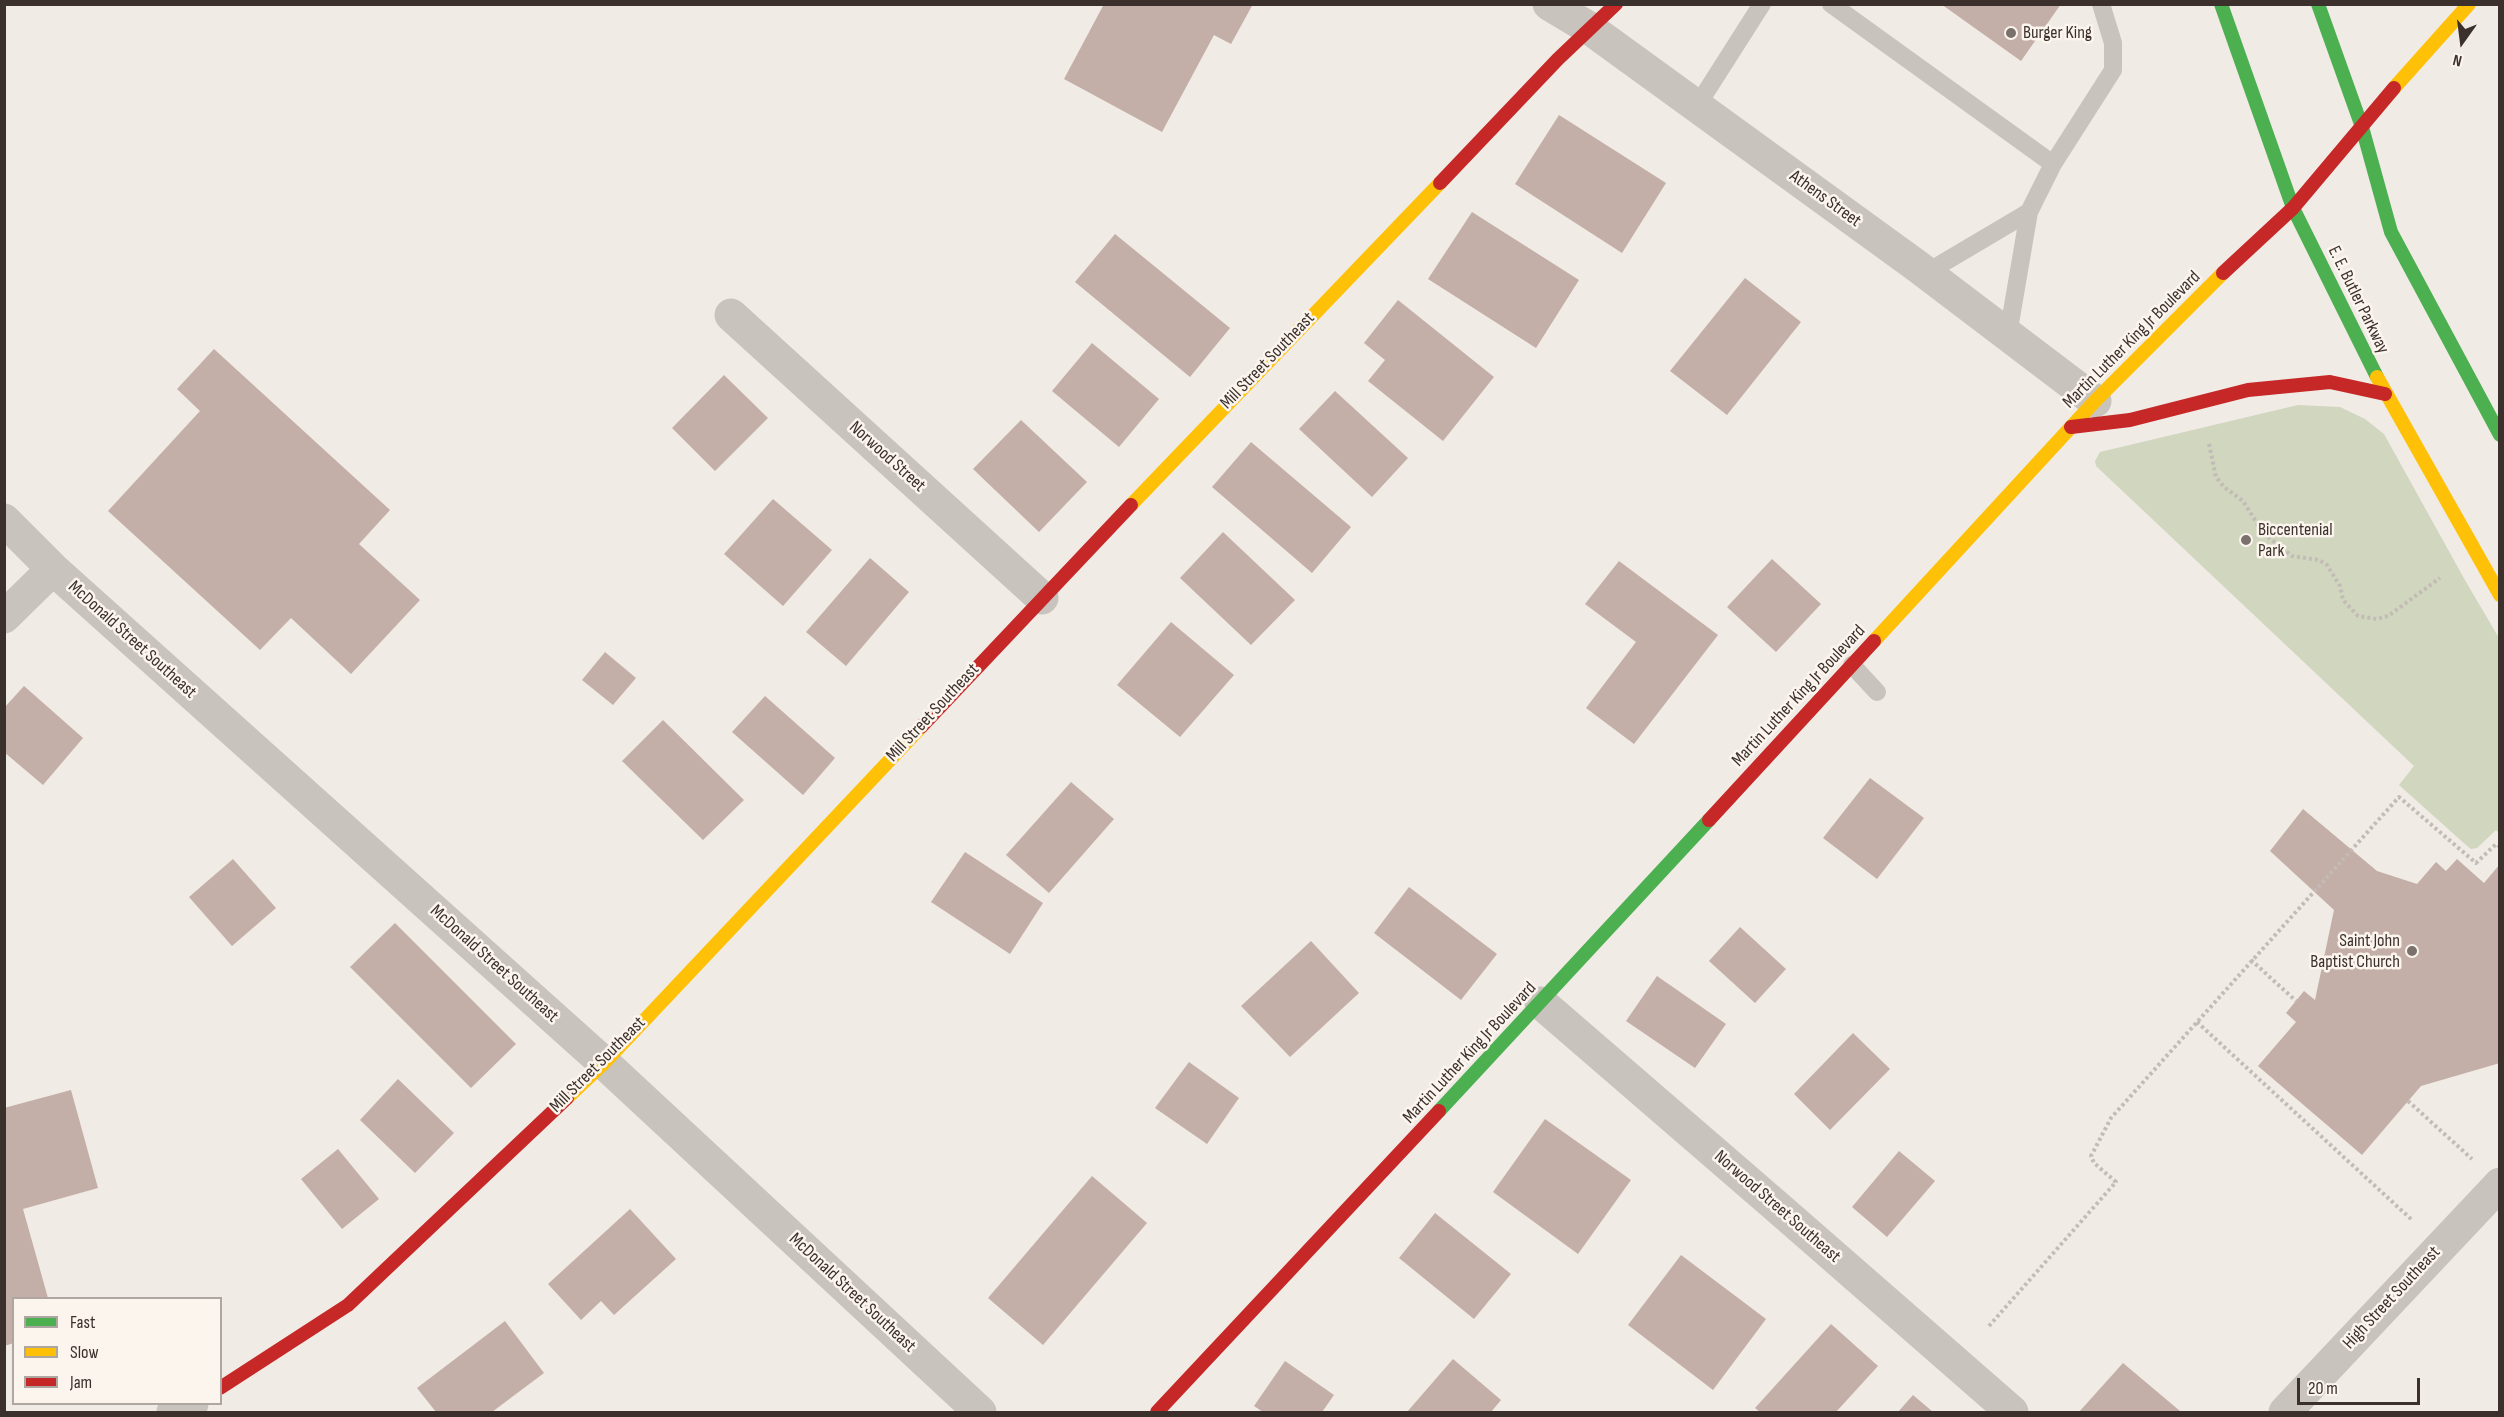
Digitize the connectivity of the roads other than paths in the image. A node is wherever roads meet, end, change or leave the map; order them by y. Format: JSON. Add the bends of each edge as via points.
{"nodes":[{"id":1,"x":1549,"y":4,"type":"edge"},
{"id":2,"x":1616,"y":4,"type":"edge"},
{"id":3,"x":1762,"y":4,"type":"edge"},
{"id":4,"x":1832,"y":4,"type":"edge"},
{"id":5,"x":2101,"y":4,"type":"edge"},
{"id":6,"x":2221,"y":4,"type":"edge"},
{"id":7,"x":2318,"y":4,"type":"edge"},
{"id":8,"x":2469,"y":4,"type":"edge"},
{"id":9,"x":1589,"y":28,"type":"junction"},
{"id":10,"x":1696,"y":106,"type":"junction"},
{"id":11,"x":2362,"y":127,"type":"junction"},
{"id":12,"x":2052,"y":164,"type":"junction"},
{"id":13,"x":2293,"y":208,"type":"junction"},
{"id":14,"x":2029,"y":212,"type":"junction"},
{"id":15,"x":1926,"y":273,"type":"junction"},
{"id":16,"x":731,"y":315,"type":"dead end"},
{"id":17,"x":2008,"y":335,"type":"junction"},
{"id":18,"x":2385,"y":394,"type":"junction"},
{"id":19,"x":2095,"y":401,"type":"junction"},
{"id":20,"x":2071,"y":427,"type":"junction"},
{"id":21,"x":2499,"y":435,"type":"edge"},
{"id":22,"x":4,"y":520,"type":"edge"},
{"id":23,"x":53,"y":569,"type":"junction"},
{"id":24,"x":2499,"y":596,"type":"edge"},
{"id":25,"x":1042,"y":598,"type":"junction"},
{"id":26,"x":4,"y":617,"type":"edge"},
{"id":27,"x":1852,"y":665,"type":"junction"},
{"id":28,"x":1877,"y":692,"type":"dead end"},
{"id":29,"x":1541,"y":1004,"type":"junction"},
{"id":30,"x":604,"y":1063,"type":"junction"},
{"id":31,"x":2499,"y":1184,"type":"edge"},
{"id":32,"x":222,"y":1387,"type":"edge"},
{"id":33,"x":190,"y":1405,"type":"edge"},
{"id":34,"x":173,"y":1413,"type":"edge"},
{"id":35,"x":980,"y":1413,"type":"edge"},
{"id":36,"x":1157,"y":1413,"type":"edge"},
{"id":37,"x":2012,"y":1413,"type":"edge"},
{"id":38,"x":2285,"y":1413,"type":"edge"}],
"edges":[{"from":1,"to":9,"type":"street","name":"Athens Street"},
{"from":2,"to":9,"type":"main road","name":"Mill Street Southeast"},
{"from":3,"to":10,"type":"lane"},
{"from":4,"to":12,"type":"lane"},
{"from":5,"to":12,"type":"lane","via":[[2113,43],[2113,70]]},
{"from":6,"to":13,"type":"main road","name":"E. E. Butler Parkway"},
{"from":7,"to":11,"type":"main road"},
{"from":8,"to":11,"type":"main road","name":"Martin Luther King Jr Boulevard"},
{"from":9,"to":10,"type":"street","name":"Athens Street"},
{"from":9,"to":25,"type":"main road","name":"Mill Street Southeast"},
{"from":10,"to":15,"type":"street","name":"Athens Street"},
{"from":11,"to":13,"type":"main road","name":"Martin Luther King Jr Boulevard"},
{"from":11,"to":21,"type":"main road","via":[[2391,232]]},
{"from":12,"to":14,"type":"lane"},
{"from":13,"to":18,"type":"main road","name":"E. E. Butler Parkway"},
{"from":13,"to":19,"type":"main road","name":"Martin Luther King Jr Boulevard"},
{"from":14,"to":15,"type":"lane"},
{"from":14,"to":17,"type":"lane"},
{"from":15,"to":17,"type":"street","name":"Athens Street"},
{"from":16,"to":25,"type":"street","name":"Norwood Street"},
{"from":17,"to":19,"type":"street","name":"Athens Street"},
{"from":18,"to":20,"type":"main road","via":[[2330,382],[2248,390],[2130,420]]},
{"from":18,"to":24,"type":"main road","name":"E. E. Butler Parkway"},
{"from":19,"to":20,"type":"main road","name":"Martin Luther King Jr Boulevard"},
{"from":20,"to":27,"type":"main road","name":"Martin Luther King Jr Boulevard"},
{"from":22,"to":23,"type":"street","name":"McDonald Street Southeast"},
{"from":23,"to":26,"type":"street"},
{"from":23,"to":30,"type":"street","name":"McDonald Street Southeast"},
{"from":25,"to":30,"type":"main road","name":"Mill Street Southeast"},
{"from":27,"to":28,"type":"lane"},
{"from":27,"to":29,"type":"main road","name":"Martin Luther King Jr Boulevard"},
{"from":29,"to":36,"type":"main road","name":"Martin Luther King Jr Boulevard"},
{"from":29,"to":37,"type":"street","name":"Norwood Street Southeast"},
{"from":30,"to":32,"type":"main road","name":"Mill Street Southeast","via":[[348,1305]]},
{"from":30,"to":35,"type":"street","name":"McDonald Street Southeast"},
{"from":31,"to":38,"type":"street","name":"High Street Southeast"},
{"from":33,"to":34,"type":"street"}]}
